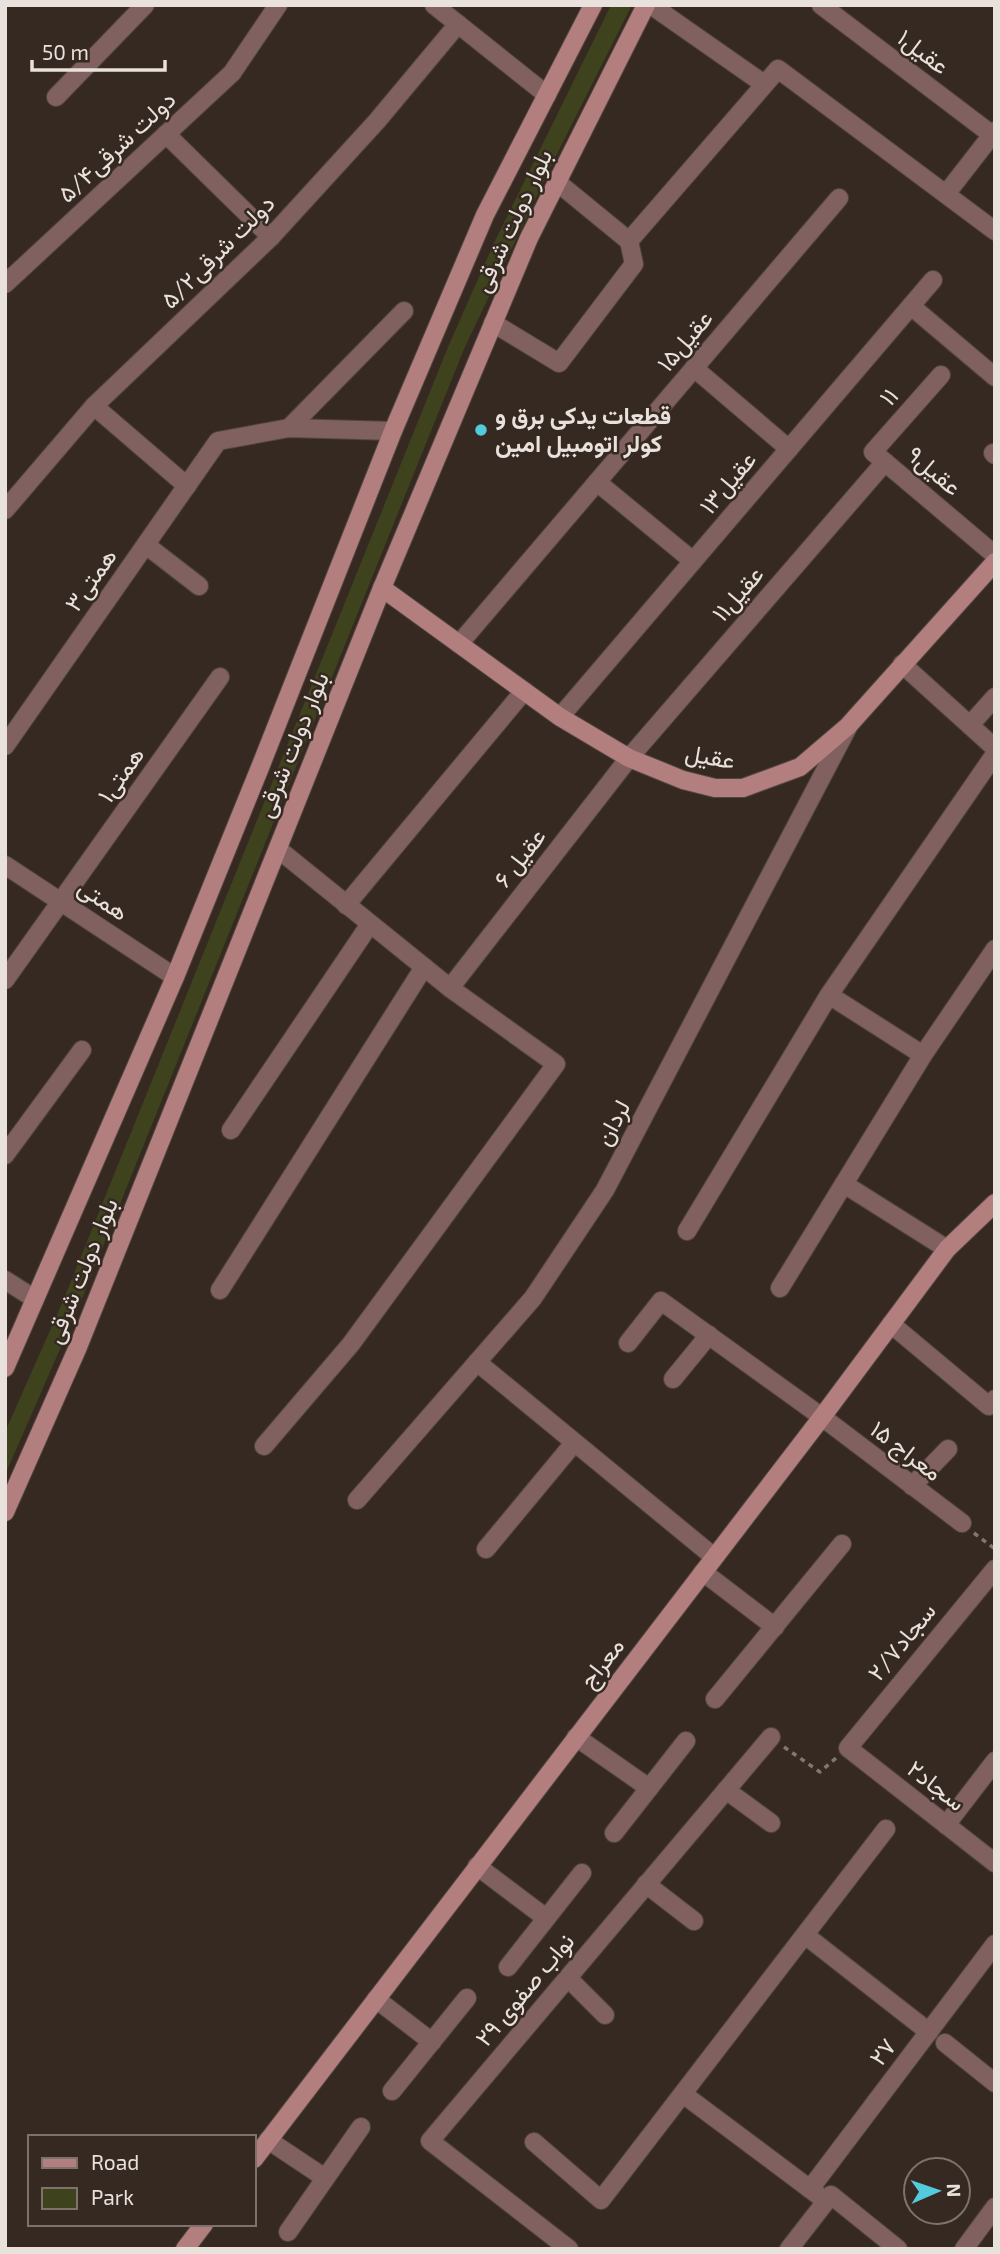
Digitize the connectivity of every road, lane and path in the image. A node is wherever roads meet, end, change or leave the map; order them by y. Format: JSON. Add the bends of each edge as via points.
{"nodes":[{"id":1,"x":145,"y":5,"type":"edge"},
{"id":2,"x":278,"y":5,"type":"edge"},
{"id":3,"x":434,"y":5,"type":"edge"},
{"id":4,"x":593,"y":5,"type":"edge"},
{"id":5,"x":648,"y":5,"type":"edge"},
{"id":6,"x":821,"y":5,"type":"edge"},
{"id":7,"x":458,"y":24,"type":"junction"},
{"id":8,"x":764,"y":84,"type":"junction"},
{"id":9,"x":547,"y":95,"type":"junction"},
{"id":10,"x":56,"y":97,"type":"dead end"},
{"id":11,"x":166,"y":134,"type":"junction"},
{"id":12,"x":994,"y":134,"type":"edge"},
{"id":13,"x":557,"y":182,"type":"junction"},
{"id":14,"x":946,"y":194,"type":"junction"},
{"id":15,"x":839,"y":198,"type":"dead end"},
{"id":16,"x":995,"y":231,"type":"edge"},
{"id":17,"x":271,"y":237,"type":"junction"},
{"id":18,"x":629,"y":241,"type":"junction"},
{"id":19,"x":933,"y":280,"type":"dead end"},
{"id":20,"x":5,"y":284,"type":"edge"},
{"id":21,"x":911,"y":306,"type":"junction"},
{"id":22,"x":404,"y":311,"type":"dead end"},
{"id":23,"x":493,"y":323,"type":"junction"},
{"id":24,"x":694,"y":369,"type":"junction"},
{"id":25,"x":941,"y":374,"type":"dead end"},
{"id":26,"x":995,"y":377,"type":"edge"},
{"id":27,"x":94,"y":406,"type":"junction"},
{"id":28,"x":289,"y":428,"type":"junction"},
{"id":29,"x":393,"y":431,"type":"junction"},
{"id":30,"x":789,"y":449,"type":"junction"},
{"id":31,"x":879,"y":457,"type":"junction"},
{"id":32,"x":597,"y":482,"type":"junction"},
{"id":33,"x":187,"y":486,"type":"junction"},
{"id":34,"x":5,"y":510,"type":"edge"},
{"id":35,"x":146,"y":545,"type":"junction"},
{"id":36,"x":995,"y":555,"type":"edge"},
{"id":37,"x":693,"y":561,"type":"junction"},
{"id":38,"x":995,"y":562,"type":"edge"},
{"id":39,"x":199,"y":586,"type":"dead end"},
{"id":40,"x":382,"y":587,"type":"junction"},
{"id":41,"x":459,"y":644,"type":"junction"},
{"id":42,"x":902,"y":664,"type":"junction"},
{"id":43,"x":220,"y":677,"type":"dead end"},
{"id":44,"x":524,"y":691,"type":"junction"},
{"id":45,"x":995,"y":697,"type":"edge"},
{"id":46,"x":560,"y":717,"type":"junction"},
{"id":47,"x":970,"y":725,"type":"junction"},
{"id":48,"x":848,"y":726,"type":"junction"},
{"id":49,"x":5,"y":746,"type":"edge"},
{"id":50,"x":995,"y":748,"type":"edge"},
{"id":51,"x":995,"y":754,"type":"edge"},
{"id":52,"x":629,"y":758,"type":"junction"},
{"id":53,"x":278,"y":849,"type":"junction"},
{"id":54,"x":5,"y":864,"type":"edge"},
{"id":55,"x":61,"y":902,"type":"junction"},
{"id":56,"x":346,"y":905,"type":"junction"},
{"id":57,"x":370,"y":924,"type":"junction"},
{"id":58,"x":995,"y":949,"type":"edge"},
{"id":59,"x":424,"y":967,"type":"junction"},
{"id":60,"x":174,"y":977,"type":"junction"},
{"id":61,"x":5,"y":980,"type":"edge"},
{"id":62,"x":450,"y":988,"type":"junction"},
{"id":63,"x":829,"y":995,"type":"junction"},
{"id":64,"x":82,"y":1051,"type":"dead end"},
{"id":65,"x":923,"y":1055,"type":"junction"},
{"id":66,"x":230,"y":1130,"type":"dead end"},
{"id":67,"x":5,"y":1155,"type":"edge"},
{"id":68,"x":844,"y":1184,"type":"junction"},
{"id":69,"x":995,"y":1203,"type":"edge"},
{"id":70,"x":687,"y":1231,"type":"dead end"},
{"id":71,"x":947,"y":1249,"type":"junction"},
{"id":72,"x":5,"y":1280,"type":"edge"},
{"id":73,"x":780,"y":1288,"type":"dead end"},
{"id":74,"x":220,"y":1290,"type":"dead end"},
{"id":75,"x":35,"y":1299,"type":"junction"},
{"id":76,"x":891,"y":1324,"type":"junction"},
{"id":77,"x":709,"y":1335,"type":"junction"},
{"id":78,"x":628,"y":1343,"type":"dead end"},
{"id":79,"x":477,"y":1362,"type":"junction"},
{"id":80,"x":5,"y":1368,"type":"edge"},
{"id":81,"x":673,"y":1379,"type":"dead end"},
{"id":82,"x":992,"y":1402,"type":"edge"},
{"id":83,"x":822,"y":1417,"type":"junction"},
{"id":84,"x":574,"y":1443,"type":"junction"},
{"id":85,"x":264,"y":1446,"type":"dead end"},
{"id":86,"x":948,"y":1449,"type":"dead end"},
{"id":87,"x":912,"y":1486,"type":"junction"},
{"id":88,"x":357,"y":1500,"type":"dead end"},
{"id":89,"x":5,"y":1512,"type":"edge"},
{"id":90,"x":962,"y":1523,"type":"joint"},
{"id":91,"x":842,"y":1544,"type":"dead end"},
{"id":92,"x":486,"y":1549,"type":"dead end"},
{"id":93,"x":995,"y":1549,"type":"edge"},
{"id":94,"x":714,"y":1557,"type":"junction"},
{"id":95,"x":995,"y":1569,"type":"edge"},
{"id":96,"x":703,"y":1572,"type":"junction"},
{"id":97,"x":775,"y":1627,"type":"junction"},
{"id":98,"x":715,"y":1699,"type":"dead end"},
{"id":99,"x":576,"y":1737,"type":"junction"},
{"id":100,"x":771,"y":1737,"type":"joint"},
{"id":101,"x":685,"y":1741,"type":"dead end"},
{"id":102,"x":848,"y":1748,"type":"junction"},
{"id":103,"x":995,"y":1761,"type":"edge"},
{"id":104,"x":649,"y":1788,"type":"junction"},
{"id":105,"x":726,"y":1790,"type":"junction"},
{"id":106,"x":771,"y":1823,"type":"dead end"},
{"id":107,"x":946,"y":1825,"type":"junction"},
{"id":108,"x":886,"y":1829,"type":"dead end"},
{"id":109,"x":614,"y":1833,"type":"dead end"},
{"id":110,"x":995,"y":1863,"type":"edge"},
{"id":111,"x":477,"y":1866,"type":"junction"},
{"id":112,"x":582,"y":1873,"type":"dead end"},
{"id":113,"x":646,"y":1884,"type":"junction"},
{"id":114,"x":546,"y":1918,"type":"junction"},
{"id":115,"x":694,"y":1921,"type":"dead end"},
{"id":116,"x":805,"y":1934,"type":"junction"},
{"id":117,"x":995,"y":1944,"type":"edge"},
{"id":118,"x":508,"y":1967,"type":"dead end"},
{"id":119,"x":568,"y":1978,"type":"junction"},
{"id":120,"x":467,"y":1998,"type":"dead end"},
{"id":121,"x":376,"y":2000,"type":"junction"},
{"id":122,"x":605,"y":2015,"type":"dead end"},
{"id":123,"x":929,"y":2032,"type":"junction"},
{"id":124,"x":432,"y":2042,"type":"junction"},
{"id":125,"x":945,"y":2043,"type":"dead end"},
{"id":126,"x":995,"y":2083,"type":"edge"},
{"id":127,"x":392,"y":2091,"type":"dead end"},
{"id":128,"x":683,"y":2094,"type":"junction"},
{"id":129,"x":360,"y":2127,"type":"dead end"},
{"id":130,"x":268,"y":2140,"type":"junction"},
{"id":131,"x":534,"y":2142,"type":"dead end"},
{"id":132,"x":256,"y":2156,"type":"edge"},
{"id":133,"x":325,"y":2178,"type":"junction"},
{"id":134,"x":810,"y":2189,"type":"junction"},
{"id":135,"x":828,"y":2198,"type":"junction"},
{"id":136,"x":995,"y":2207,"type":"edge"},
{"id":137,"x":202,"y":2226,"type":"edge"},
{"id":138,"x":288,"y":2232,"type":"dead end"},
{"id":139,"x":185,"y":2249,"type":"edge"},
{"id":140,"x":569,"y":2249,"type":"edge"},
{"id":141,"x":789,"y":2249,"type":"edge"},
{"id":142,"x":898,"y":2249,"type":"edge"},
{"id":143,"x":964,"y":2249,"type":"edge"}],
"edges":[{"from":1,"to":10,"type":"street"},
{"from":2,"to":11,"type":"street","name":"۵/۴دولت شرقی","via":[[232,73]]},
{"from":3,"to":7,"type":"street"},
{"from":4,"to":9,"type":"main road","name":"بلوار دولت شرقی"},
{"from":5,"to":8,"type":"street"},
{"from":5,"to":13,"type":"main road","name":"بلوار دولت شرقی"},
{"from":6,"to":12,"type":"street","name":"عقیل۱"},
{"from":7,"to":9,"type":"street"},
{"from":7,"to":17,"type":"street","name":"۵/۲دولت شرقی"},
{"from":8,"to":14,"type":"street","via":[[778,69]]},
{"from":8,"to":18,"type":"street"},
{"from":9,"to":29,"type":"main road","name":"بلوار دولت شرقی","via":[[485,215]]},
{"from":11,"to":17,"type":"street"},
{"from":11,"to":20,"type":"street","name":"۵/۴دولت شرقی"},
{"from":12,"to":14,"type":"street"},
{"from":13,"to":18,"type":"street"},
{"from":13,"to":23,"type":"main road","name":"بلوار دولت شرقی"},
{"from":14,"to":16,"type":"street"},
{"from":15,"to":24,"type":"street","name":"عقیل۱۵"},
{"from":17,"to":27,"type":"street","name":"۵/۲دولت شرقی"},
{"from":18,"to":23,"type":"street","via":[[634,264],[559,363]]},
{"from":19,"to":21,"type":"street","name":"عقیل۱۳"},
{"from":21,"to":26,"type":"street"},
{"from":21,"to":30,"type":"street","name":"عقیل۱۳"},
{"from":22,"to":28,"type":"street"},
{"from":23,"to":40,"type":"main road","name":"بلوار دولت شرقی"},
{"from":24,"to":30,"type":"street"},
{"from":24,"to":32,"type":"street","name":"عقیل۱۵"},
{"from":25,"to":31,"type":"street","name":"۱۱"},
{"from":27,"to":33,"type":"street"},
{"from":27,"to":34,"type":"street","name":"۵/۲دولت شرقی"},
{"from":28,"to":29,"type":"street"},
{"from":28,"to":33,"type":"street","name":"۳همتی","via":[[218,441]]},
{"from":29,"to":60,"type":"main road","name":"بلوار دولت شرقی"},
{"from":30,"to":37,"type":"street","name":"عقیل۱۳"},
{"from":31,"to":36,"type":"street","name":"عقیل۹"},
{"from":31,"to":52,"type":"street","name":"عقیل۱۱"},
{"from":32,"to":37,"type":"street"},
{"from":32,"to":41,"type":"street","name":"عقیل۱۵"},
{"from":33,"to":35,"type":"street","name":"۳همتی"},
{"from":35,"to":39,"type":"street"},
{"from":35,"to":49,"type":"street","name":"۳همتی"},
{"from":37,"to":46,"type":"street","name":"عقیل۱۳"},
{"from":38,"to":42,"type":"main road","name":"عقیل"},
{"from":40,"to":41,"type":"main road","name":"عقیل"},
{"from":40,"to":53,"type":"main road","name":"بلوار دولت شرقی"},
{"from":41,"to":44,"type":"main road","name":"عقیل"},
{"from":42,"to":47,"type":"street"},
{"from":42,"to":48,"type":"main road","name":"عقیل"},
{"from":43,"to":55,"type":"street","name":"۱همتی"},
{"from":44,"to":46,"type":"main road","name":"عقیل"},
{"from":44,"to":56,"type":"street"},
{"from":45,"to":47,"type":"street"},
{"from":46,"to":52,"type":"main road","name":"عقیل"},
{"from":47,"to":50,"type":"street"},
{"from":48,"to":52,"type":"main road","name":"عقیل","via":[[800,767],[743,788],[715,788],[684,780]]},
{"from":48,"to":79,"type":"street","name":"لردان","via":[[605,1190],[533,1298]]},
{"from":51,"to":63,"type":"street"},
{"from":52,"to":62,"type":"street","name":"عقیل ۶"},
{"from":53,"to":56,"type":"street"},
{"from":53,"to":89,"type":"main road","name":"بلوار دولت شرقی","via":[[78,1347]]},
{"from":54,"to":55,"type":"street","name":"همتی"},
{"from":55,"to":60,"type":"street","name":"همتی"},
{"from":55,"to":61,"type":"street","name":"۱همتی"},
{"from":56,"to":57,"type":"street"},
{"from":57,"to":59,"type":"street"},
{"from":57,"to":66,"type":"street"},
{"from":58,"to":65,"type":"street"},
{"from":59,"to":62,"type":"street"},
{"from":59,"to":74,"type":"street"},
{"from":60,"to":75,"type":"main road","name":"بلوار دولت شرقی"},
{"from":62,"to":85,"type":"street","via":[[556,1064],[351,1344]]},
{"from":63,"to":65,"type":"street"},
{"from":63,"to":70,"type":"street"},
{"from":64,"to":67,"type":"street"},
{"from":65,"to":68,"type":"street"},
{"from":68,"to":71,"type":"street"},
{"from":68,"to":73,"type":"street"},
{"from":69,"to":71,"type":"main road","name":"معراج"},
{"from":71,"to":76,"type":"main road","name":"معراج"},
{"from":72,"to":75,"type":"street"},
{"from":75,"to":80,"type":"main road","name":"بلوار دولت شرقی"},
{"from":76,"to":82,"type":"street"},
{"from":76,"to":83,"type":"main road","name":"معراج"},
{"from":77,"to":78,"type":"street","name":"معراج ۱۵","via":[[661,1301]]},
{"from":77,"to":81,"type":"street"},
{"from":77,"to":83,"type":"street","name":"معراج ۱۵"},
{"from":79,"to":84,"type":"street"},
{"from":79,"to":88,"type":"street","name":"لردان"},
{"from":83,"to":87,"type":"street","name":"معراج ۱۵"},
{"from":83,"to":94,"type":"main road","name":"معراج"},
{"from":84,"to":92,"type":"street"},
{"from":84,"to":94,"type":"street"},
{"from":86,"to":87,"type":"street"},
{"from":87,"to":90,"type":"street","name":"معراج ۱۵"},
{"from":90,"to":93,"type":"path"},
{"from":91,"to":97,"type":"street"},
{"from":94,"to":96,"type":"main road","name":"معراج"},
{"from":95,"to":102,"type":"street","name":"سجاد۲/۷"},
{"from":96,"to":97,"type":"street"},
{"from":96,"to":99,"type":"main road","name":"معراج"},
{"from":97,"to":98,"type":"street"},
{"from":99,"to":104,"type":"street"},
{"from":99,"to":111,"type":"main road","name":"معراج"},
{"from":100,"to":102,"type":"path","via":[[820,1772]]},
{"from":100,"to":105,"type":"street","name":"نواب صفوی ۲۹"},
{"from":101,"to":104,"type":"street"},
{"from":102,"to":107,"type":"street","name":"۲سجاد"},
{"from":103,"to":107,"type":"street"},
{"from":104,"to":109,"type":"street"},
{"from":105,"to":106,"type":"street"},
{"from":105,"to":113,"type":"street","name":"نواب صفوی ۲۹"},
{"from":107,"to":110,"type":"street","name":"۲سجاد"},
{"from":108,"to":116,"type":"street"},
{"from":111,"to":114,"type":"street"},
{"from":111,"to":121,"type":"main road","name":"معراج"},
{"from":112,"to":114,"type":"street"},
{"from":113,"to":115,"type":"street"},
{"from":113,"to":119,"type":"street","name":"نواب صفوی ۲۹"},
{"from":114,"to":118,"type":"street"},
{"from":116,"to":123,"type":"street"},
{"from":116,"to":128,"type":"street"},
{"from":117,"to":123,"type":"street","name":"۲۷"},
{"from":119,"to":122,"type":"street"},
{"from":119,"to":140,"type":"street","name":"نواب صفوی ۲۹","via":[[430,2141]]},
{"from":120,"to":124,"type":"street"},
{"from":121,"to":124,"type":"street"},
{"from":121,"to":130,"type":"main road","name":"معراج"},
{"from":123,"to":134,"type":"street","name":"۲۷"},
{"from":124,"to":127,"type":"street"},
{"from":125,"to":126,"type":"street"},
{"from":128,"to":131,"type":"street","via":[[601,2200]]},
{"from":128,"to":134,"type":"street"},
{"from":129,"to":133,"type":"street"},
{"from":130,"to":132,"type":"main road","name":"معراج"},
{"from":130,"to":133,"type":"street"},
{"from":133,"to":138,"type":"street"},
{"from":134,"to":135,"type":"street"},
{"from":135,"to":141,"type":"street"},
{"from":135,"to":142,"type":"street"},
{"from":136,"to":143,"type":"street"},
{"from":137,"to":139,"type":"main road"}]}
